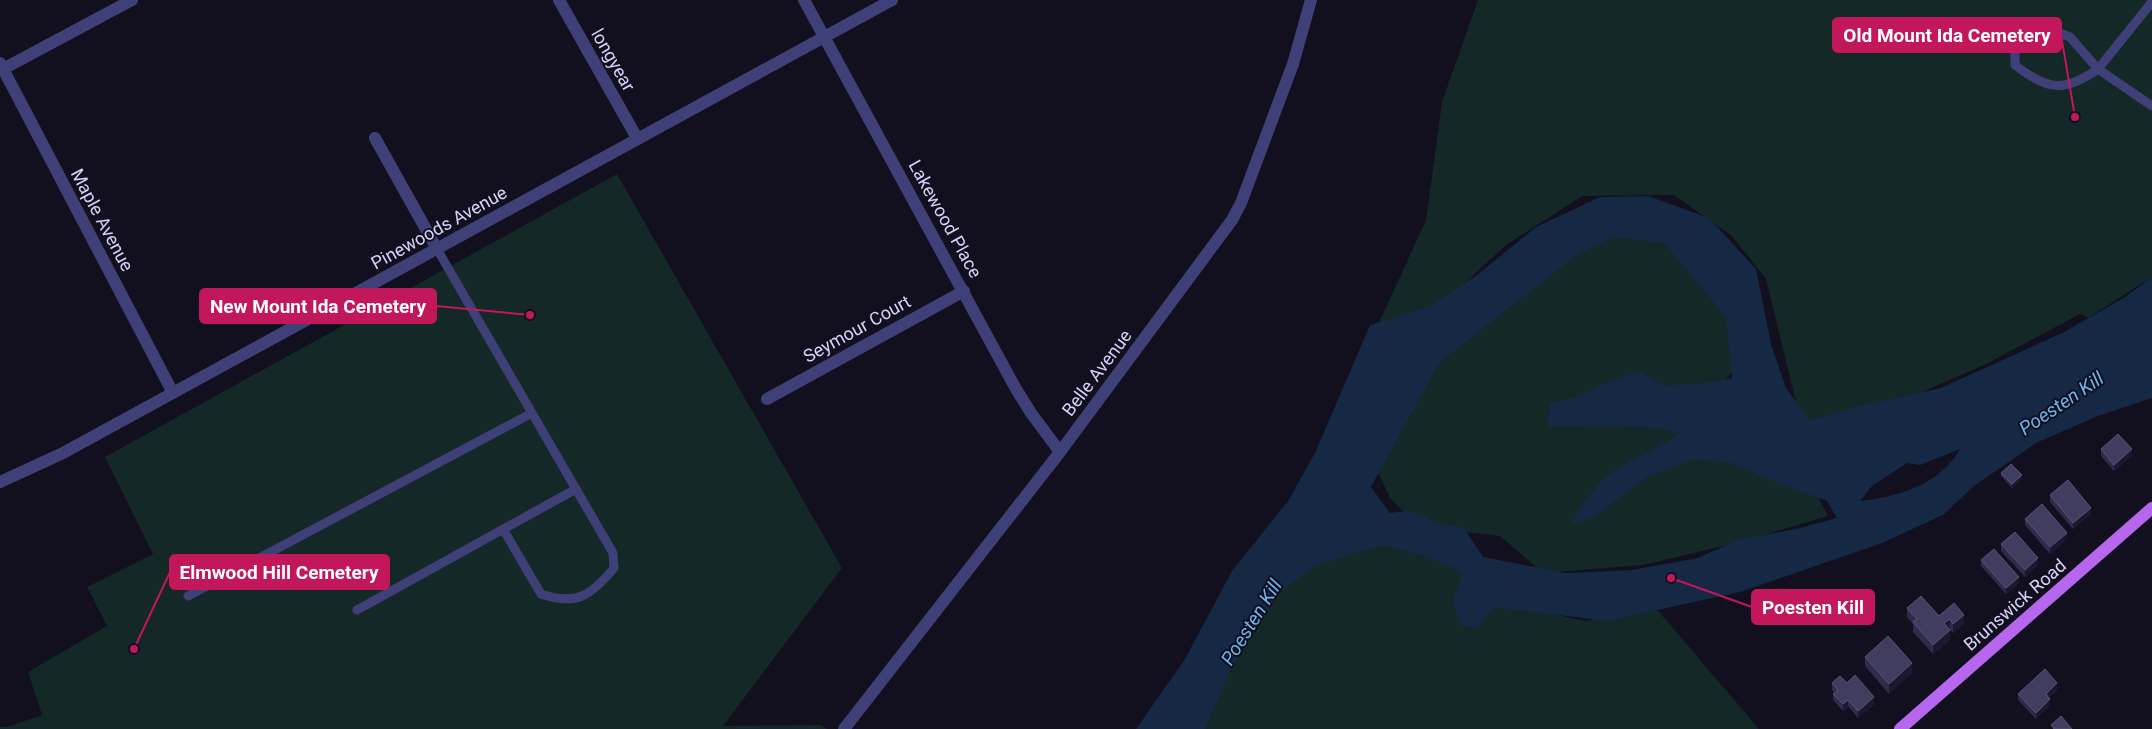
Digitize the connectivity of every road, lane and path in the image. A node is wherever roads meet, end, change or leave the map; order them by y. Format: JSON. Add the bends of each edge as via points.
{"nodes":[{"id":1,"x":132,"y":0,"type":"edge"},
{"id":2,"x":559,"y":0,"type":"edge"},
{"id":3,"x":804,"y":0,"type":"edge"},
{"id":4,"x":892,"y":0,"type":"edge"},
{"id":5,"x":1311,"y":0,"type":"edge"},
{"id":6,"x":2152,"y":2,"type":"edge"},
{"id":7,"x":825,"y":36,"type":"junction"},
{"id":8,"x":2,"y":66,"type":"edge"},
{"id":9,"x":2098,"y":69,"type":"junction"},
{"id":10,"x":2152,"y":106,"type":"edge"},
{"id":11,"x":375,"y":138,"type":"dead end"},
{"id":12,"x":637,"y":138,"type":"junction"},
{"id":13,"x":438,"y":249,"type":"junction"},
{"id":14,"x":964,"y":291,"type":"junction"},
{"id":15,"x":173,"y":393,"type":"junction"},
{"id":16,"x":767,"y":399,"type":"dead end"},
{"id":17,"x":532,"y":413,"type":"junction"},
{"id":18,"x":1060,"y":452,"type":"junction"},
{"id":19,"x":0,"y":482,"type":"edge"},
{"id":20,"x":576,"y":489,"type":"junction"},
{"id":21,"x":2152,"y":508,"type":"edge"},
{"id":22,"x":503,"y":529,"type":"junction"},
{"id":23,"x":188,"y":596,"type":"dead end"},
{"id":24,"x":357,"y":610,"type":"dead end"},
{"id":25,"x":844,"y":729,"type":"edge"},
{"id":26,"x":1900,"y":729,"type":"edge"}],
"edges":[{"from":1,"to":8,"type":"street"},
{"from":2,"to":12,"type":"street","name":"longyear"},
{"from":3,"to":7,"type":"street","name":"Lakewood Place"},
{"from":4,"to":7,"type":"street","name":"Pinewoods Avenue"},
{"from":5,"to":18,"type":"street","name":"Belle Avenue","via":[[1293,64],[1241,204]]},
{"from":6,"to":9,"type":"lane"},
{"from":7,"to":12,"type":"street","name":"Pinewoods Avenue"},
{"from":7,"to":14,"type":"street","name":"Lakewood Place"},
{"from":8,"to":15,"type":"street","name":"Maple Avenue"},
{"from":9,"to":9,"type":"lane","via":[[2081,81],[2061,87],[2035,81],[2015,66],[2015,42],[2030,31],[2049,29],[2070,37]]},
{"from":9,"to":10,"type":"lane"},
{"from":11,"to":13,"type":"street"},
{"from":12,"to":13,"type":"street","name":"Pinewoods Avenue"},
{"from":13,"to":15,"type":"street","name":"Pinewoods Avenue"},
{"from":13,"to":17,"type":"lane"},
{"from":14,"to":16,"type":"street","name":"Seymour Court"},
{"from":14,"to":18,"type":"street","name":"Lakewood Place","via":[[1021,397]]},
{"from":15,"to":19,"type":"street","name":"Pinewoods Avenue","via":[[63,453]]},
{"from":17,"to":20,"type":"lane"},
{"from":17,"to":23,"type":"lane"},
{"from":18,"to":25,"type":"street","name":"Belle Avenue"},
{"from":20,"to":22,"type":"lane"},
{"from":20,"to":22,"type":"lane","via":[[613,553],[614,568],[601,584],[582,597],[559,600],[541,594]]},
{"from":21,"to":26,"type":"main road","name":"Brunswick Road"},
{"from":22,"to":24,"type":"lane"}]}
